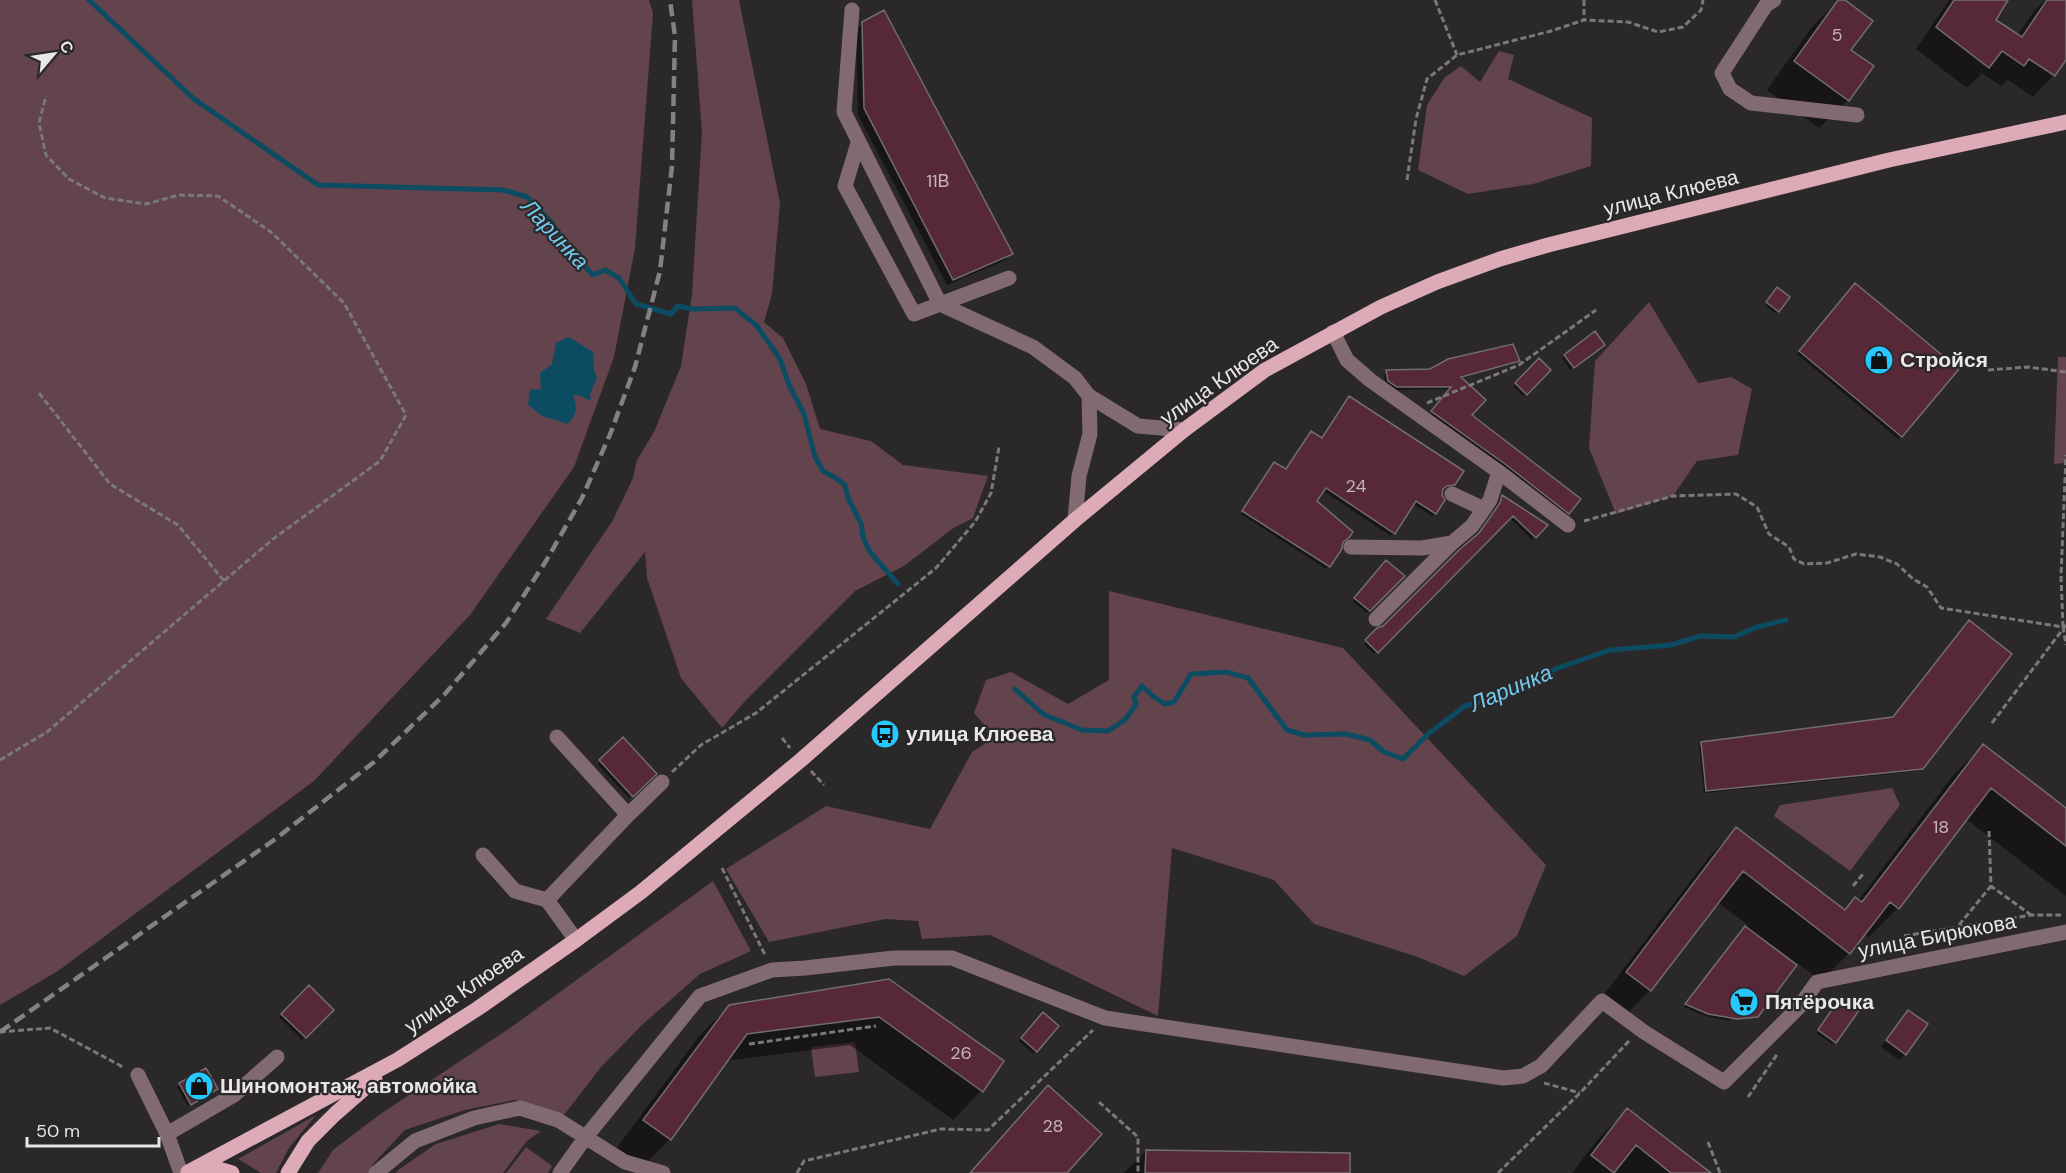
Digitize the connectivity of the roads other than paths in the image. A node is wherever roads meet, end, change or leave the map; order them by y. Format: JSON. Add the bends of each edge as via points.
{"nodes":[{"id":1,"x":1774,"y":0,"type":"edge"},
{"id":2,"x":852,"y":10,"type":"dead end"},
{"id":3,"x":1857,"y":115,"type":"dead end"},
{"id":4,"x":2066,"y":122,"type":"edge"},
{"id":5,"x":858,"y":143,"type":"junction"},
{"id":6,"x":1009,"y":278,"type":"dead end"},
{"id":7,"x":940,"y":304,"type":"junction"},
{"id":8,"x":1333,"y":332,"type":"junction"},
{"id":9,"x":1089,"y":396,"type":"junction"},
{"id":10,"x":1184,"y":430,"type":"junction"},
{"id":11,"x":1498,"y":472,"type":"junction"},
{"id":12,"x":1452,"y":494,"type":"dead end"},
{"id":13,"x":1484,"y":509,"type":"junction"},
{"id":14,"x":1075,"y":520,"type":"junction"},
{"id":15,"x":1568,"y":525,"type":"road end"},
{"id":16,"x":1452,"y":543,"type":"junction"},
{"id":17,"x":1351,"y":547,"type":"dead end"},
{"id":18,"x":1376,"y":619,"type":"dead end"},
{"id":19,"x":557,"y":737,"type":"dead end"},
{"id":20,"x":662,"y":782,"type":"road end"},
{"id":21,"x":628,"y":815,"type":"junction"},
{"id":22,"x":483,"y":855,"type":"dead end"},
{"id":23,"x":548,"y":900,"type":"junction"},
{"id":24,"x":2066,"y":932,"type":"edge"},
{"id":25,"x":576,"y":940,"type":"junction"},
{"id":26,"x":277,"y":1057,"type":"dead end"},
{"id":27,"x":397,"y":1060,"type":"junction"},
{"id":28,"x":138,"y":1075,"type":"road end"},
{"id":29,"x":166,"y":1134,"type":"junction"},
{"id":30,"x":585,"y":1138,"type":"junction"},
{"id":31,"x":185,"y":1173,"type":"edge"},
{"id":32,"x":232,"y":1173,"type":"edge"},
{"id":33,"x":288,"y":1173,"type":"edge"},
{"id":34,"x":376,"y":1173,"type":"edge"},
{"id":35,"x":560,"y":1173,"type":"edge"},
{"id":36,"x":663,"y":1173,"type":"edge"}],
"edges":[{"from":1,"to":3,"type":"street","via":[[1766,5],[1722,73],[1730,89],[1751,103]]},
{"from":2,"to":5,"type":"street","via":[[844,112]]},
{"from":4,"to":8,"type":"main road","name":"улица Клюева","via":[[1889,160],[1548,245],[1437,282]]},
{"from":5,"to":7,"type":"street"},
{"from":5,"to":7,"type":"street","via":[[845,186],[914,314]]},
{"from":6,"to":7,"type":"street"},
{"from":7,"to":9,"type":"street","via":[[1033,348],[1075,378]]},
{"from":8,"to":10,"type":"main road","name":"улица Клюева","via":[[1265,370]]},
{"from":8,"to":11,"type":"street","via":[[1347,360],[1370,380]]},
{"from":9,"to":10,"type":"street","via":[[1138,426]]},
{"from":9,"to":14,"type":"street","via":[[1090,434],[1079,476]]},
{"from":10,"to":14,"type":"main road","name":"улица Клюева"},
{"from":11,"to":13,"type":"street","via":[[1491,500]]},
{"from":11,"to":15,"type":"street"},
{"from":12,"to":13,"type":"street"},
{"from":13,"to":16,"type":"street"},
{"from":14,"to":25,"type":"main road","name":"улица Клюева","via":[[801,760],[641,892]]},
{"from":16,"to":17,"type":"street","via":[[1422,548]]},
{"from":16,"to":18,"type":"street"},
{"from":19,"to":21,"type":"street"},
{"from":20,"to":21,"type":"street"},
{"from":21,"to":23,"type":"street"},
{"from":22,"to":23,"type":"street","via":[[515,891]]},
{"from":23,"to":25,"type":"street"},
{"from":24,"to":30,"type":"street","name":"улица Бирюкова","via":[[1817,982],[1798,1007],[1724,1082],[1602,1001],[1541,1066],[1523,1076],[1503,1078],[1105,1018],[952,958],[894,958],[772,970],[699,996]]},
{"from":25,"to":27,"type":"main road","name":"улица Клюева"},
{"from":26,"to":29,"type":"street","via":[[234,1095]]},
{"from":27,"to":31,"type":"main road","name":"улица Клюева"},
{"from":27,"to":33,"type":"main road","name":"улица Клюева","via":[[334,1114],[308,1141]]},
{"from":28,"to":29,"type":"street"},
{"from":29,"to":31,"type":"street"},
{"from":30,"to":34,"type":"street","via":[[558,1120],[520,1108],[474,1118],[415,1141]]},
{"from":30,"to":35,"type":"street"},
{"from":30,"to":36,"type":"street","via":[[625,1162]]},
{"from":31,"to":32,"type":"main road","via":[[215,1168]]}]}
